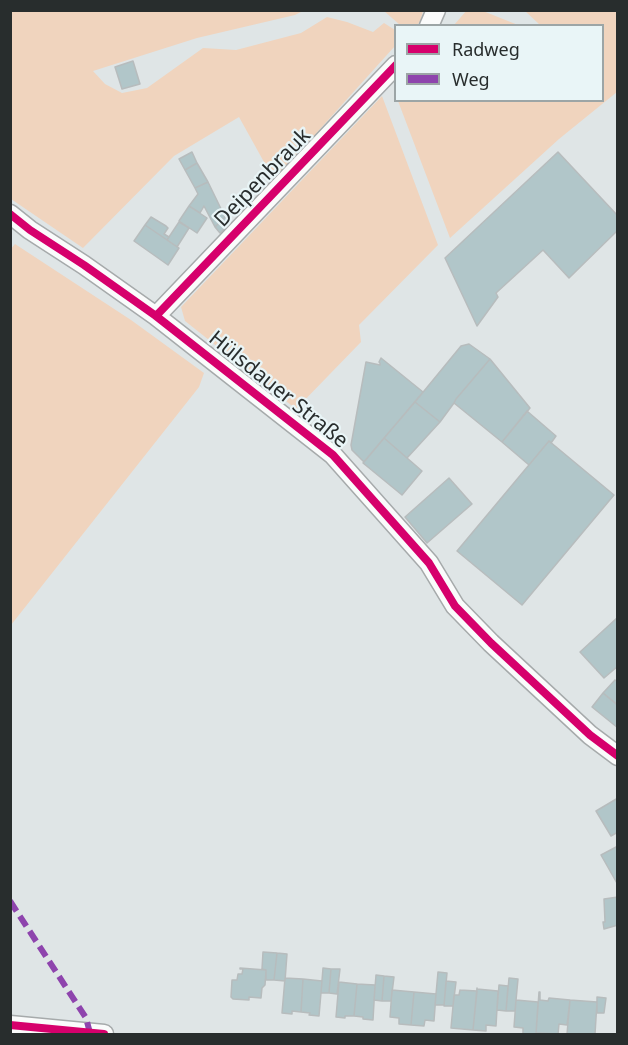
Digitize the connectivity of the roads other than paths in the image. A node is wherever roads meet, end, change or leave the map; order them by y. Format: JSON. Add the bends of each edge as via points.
{"nodes":[{"id":1,"x":436,"y":10,"type":"edge"},
{"id":2,"x":430,"y":24,"type":"edge"},
{"id":3,"x":394,"y":67,"type":"edge"},
{"id":4,"x":10,"y":214,"type":"edge"},
{"id":5,"x":156,"y":316,"type":"junction"},
{"id":6,"x":618,"y":756,"type":"edge"},
{"id":7,"x":10,"y":1025,"type":"edge"},
{"id":8,"x":104,"y":1035,"type":"edge"}],
"edges":[{"from":1,"to":2,"type":"street"},
{"from":3,"to":5,"type":"street","name":"Deipenbrauk"},
{"from":4,"to":5,"type":"street","name":"Hülsdauer Straße"},
{"from":5,"to":6,"type":"street","name":"Hülsdauer Straße","via":[[333,454],[429,563],[455,606],[590,735]]},
{"from":7,"to":8,"type":"street"}]}
